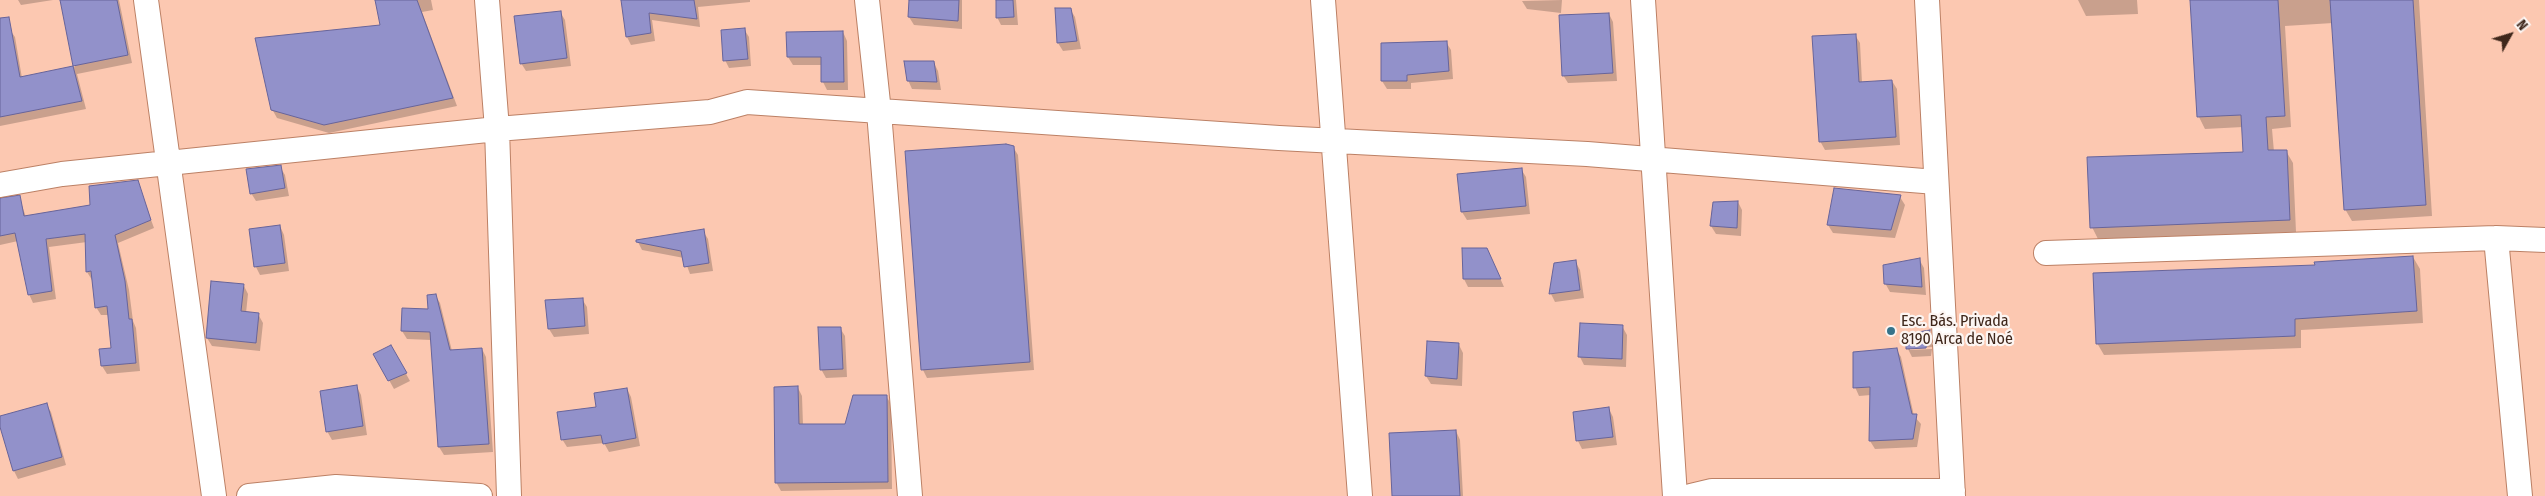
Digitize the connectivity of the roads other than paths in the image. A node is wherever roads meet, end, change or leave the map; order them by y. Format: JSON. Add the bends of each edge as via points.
{"nodes":[{"id":1,"x":146,"y":0,"type":"edge"},
{"id":2,"x":487,"y":0,"type":"edge"},
{"id":3,"x":866,"y":0,"type":"edge"},
{"id":4,"x":1323,"y":0,"type":"edge"},
{"id":5,"x":1643,"y":0,"type":"edge"},
{"id":6,"x":1927,"y":0,"type":"edge"},
{"id":7,"x":879,"y":112,"type":"junction"},
{"id":8,"x":497,"y":129,"type":"junction"},
{"id":9,"x":1333,"y":141,"type":"junction"},
{"id":10,"x":1652,"y":160,"type":"junction"},
{"id":11,"x":169,"y":163,"type":"junction"},
{"id":12,"x":1936,"y":182,"type":"junction"},
{"id":13,"x":0,"y":185,"type":"edge"},
{"id":14,"x":2496,"y":238,"type":"junction"},
{"id":15,"x":2545,"y":240,"type":"edge"},
{"id":16,"x":2046,"y":253,"type":"dead end"},
{"id":17,"x":1953,"y":493,"type":"edge"},
{"id":18,"x":456,"y":495,"type":"edge"},
{"id":19,"x":214,"y":496,"type":"edge"},
{"id":20,"x":249,"y":496,"type":"edge"},
{"id":21,"x":480,"y":496,"type":"edge"},
{"id":22,"x":508,"y":496,"type":"edge"},
{"id":23,"x":910,"y":496,"type":"edge"},
{"id":24,"x":1360,"y":496,"type":"edge"},
{"id":25,"x":1675,"y":496,"type":"edge"},
{"id":26,"x":1691,"y":496,"type":"edge"},
{"id":27,"x":2520,"y":496,"type":"edge"}],
"edges":[{"from":1,"to":11,"type":"street"},
{"from":2,"to":8,"type":"street"},
{"from":3,"to":7,"type":"street"},
{"from":4,"to":9,"type":"street"},
{"from":5,"to":10,"type":"street"},
{"from":6,"to":12,"type":"street"},
{"from":7,"to":8,"type":"street","via":[[748,102],[710,112]]},
{"from":7,"to":9,"type":"street"},
{"from":7,"to":23,"type":"street"},
{"from":8,"to":11,"type":"street"},
{"from":8,"to":22,"type":"street"},
{"from":9,"to":10,"type":"street"},
{"from":9,"to":24,"type":"street"},
{"from":10,"to":12,"type":"street"},
{"from":10,"to":25,"type":"street"},
{"from":11,"to":13,"type":"street","via":[[62,174]]},
{"from":11,"to":19,"type":"street"},
{"from":12,"to":17,"type":"street"},
{"from":14,"to":15,"type":"street"},
{"from":14,"to":16,"type":"street"},
{"from":14,"to":27,"type":"street"},
{"from":17,"to":26,"type":"street","via":[[1712,491]]},
{"from":18,"to":20,"type":"street","via":[[336,487]]},
{"from":18,"to":21,"type":"street"}]}
